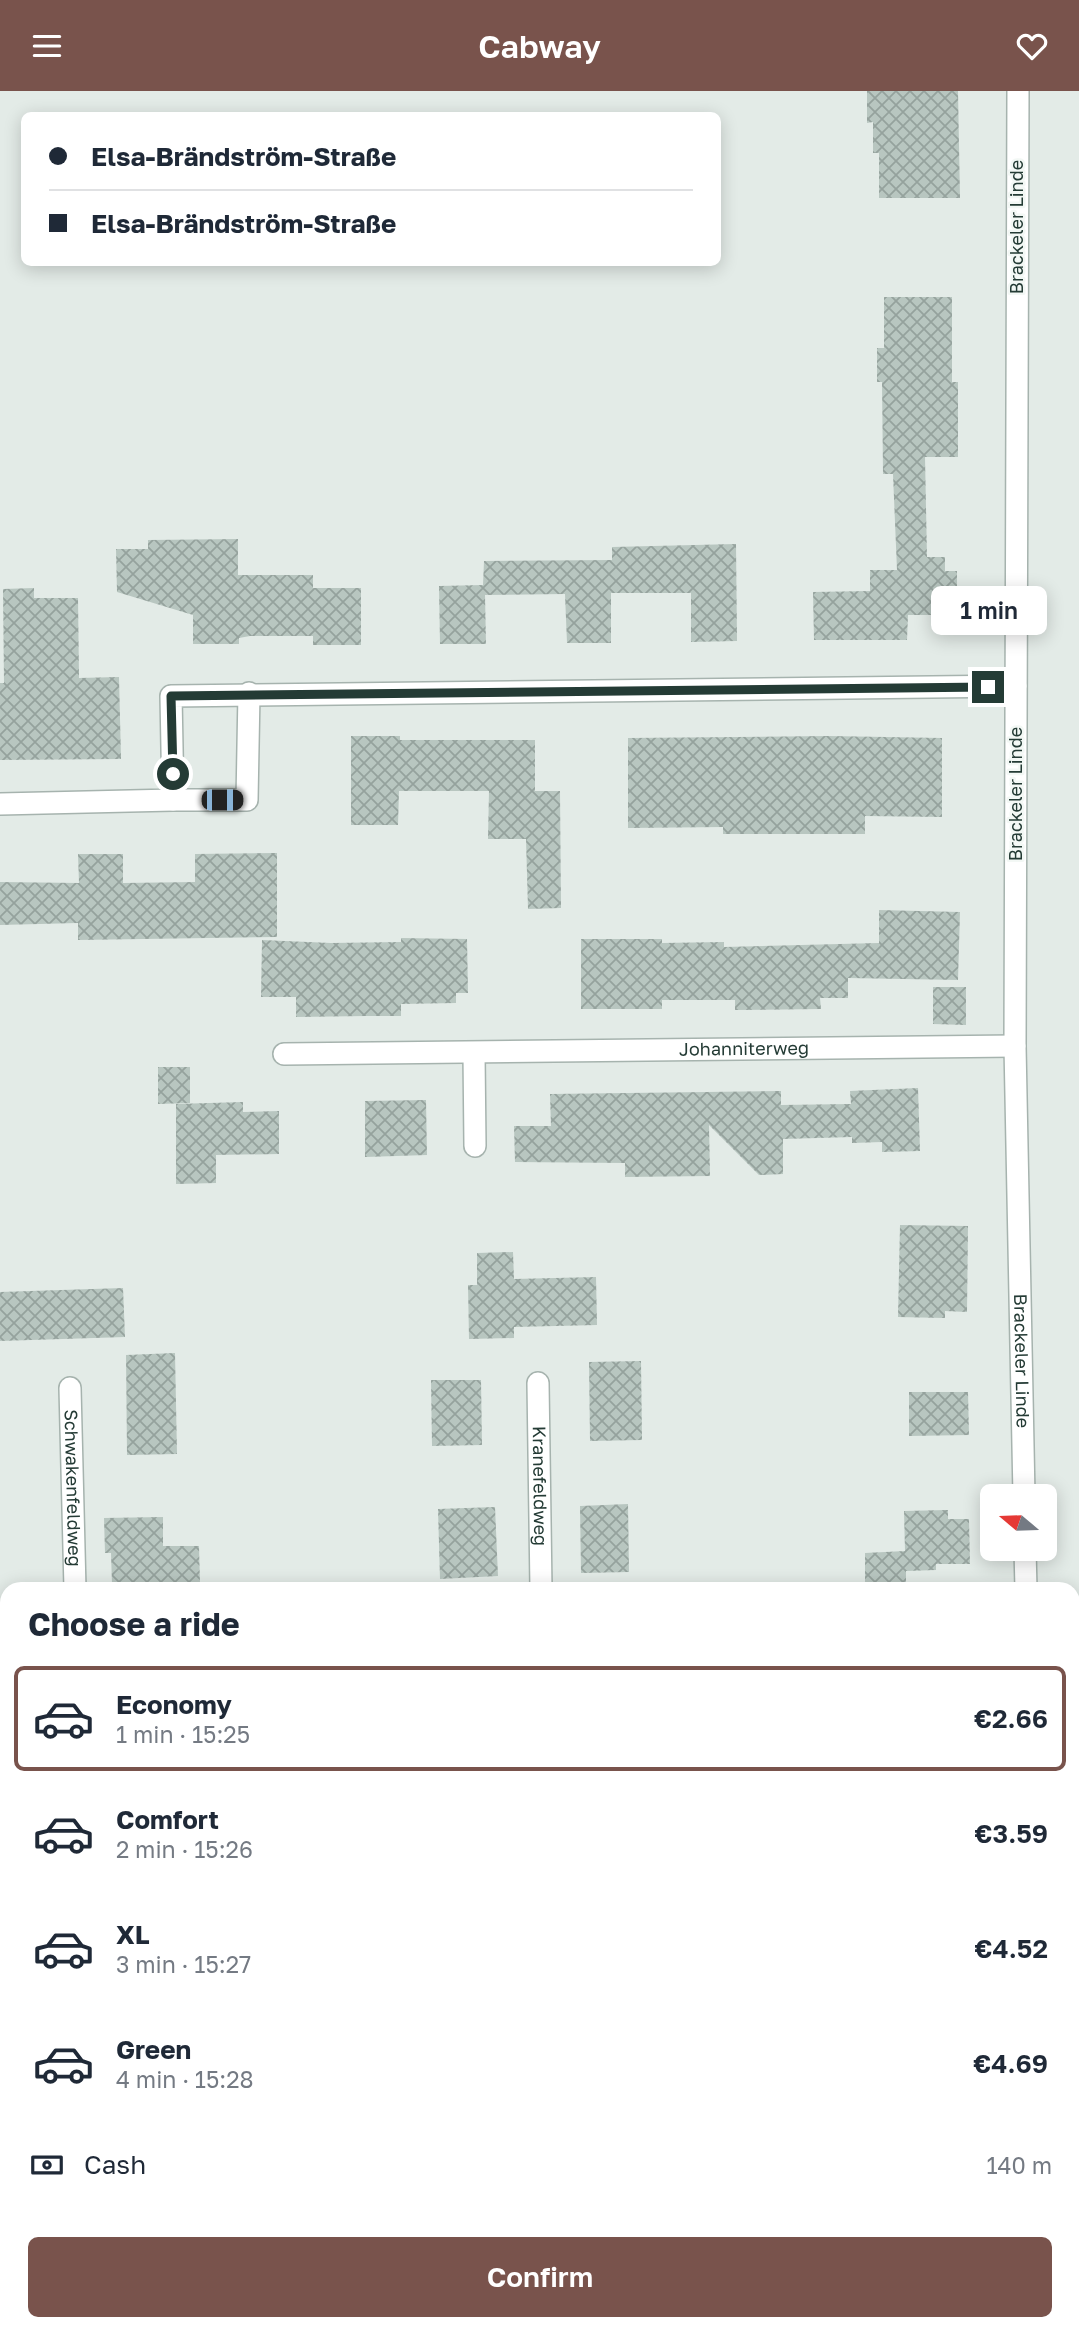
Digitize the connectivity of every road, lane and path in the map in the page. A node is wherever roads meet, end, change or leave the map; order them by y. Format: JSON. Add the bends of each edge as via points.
{"nodes":[{"id":1,"x":1018,"y":91,"type":"edge"},
{"id":2,"x":1016,"y":687,"type":"junction"},
{"id":3,"x":249,"y":693,"type":"junction"},
{"id":4,"x":173,"y":800,"type":"junction"},
{"id":5,"x":0,"y":804,"type":"edge"},
{"id":6,"x":1015,"y":1046,"type":"junction"},
{"id":7,"x":284,"y":1054,"type":"dead end"},
{"id":8,"x":474,"y":1054,"type":"junction"},
{"id":9,"x":475,"y":1146,"type":"dead end"},
{"id":10,"x":538,"y":1383,"type":"dead end"},
{"id":11,"x":70,"y":1388,"type":"dead end"},
{"id":12,"x":1024,"y":1484,"type":"edge"},
{"id":13,"x":1025,"y":1561,"type":"edge"},
{"id":14,"x":75,"y":1582,"type":"edge"},
{"id":15,"x":541,"y":1582,"type":"edge"},
{"id":16,"x":1026,"y":1582,"type":"edge"}],
"edges":[{"from":1,"to":2,"type":"street","name":"Brackeler Linde"},
{"from":2,"to":3,"type":"street"},
{"from":2,"to":6,"type":"street","name":"Brackeler Linde"},
{"from":3,"to":4,"type":"street","via":[[247,800]]},
{"from":3,"to":4,"type":"street","via":[[171,696]]},
{"from":4,"to":5,"type":"street"},
{"from":6,"to":8,"type":"street","name":"Johanniterweg"},
{"from":6,"to":12,"type":"street","name":"Brackeler Linde"},
{"from":7,"to":8,"type":"street","name":"Johanniterweg"},
{"from":8,"to":9,"type":"street"},
{"from":10,"to":15,"type":"street","name":"Kranefeldweg"},
{"from":11,"to":14,"type":"street","name":"Schwakenfeldweg"},
{"from":13,"to":16,"type":"street"}]}
